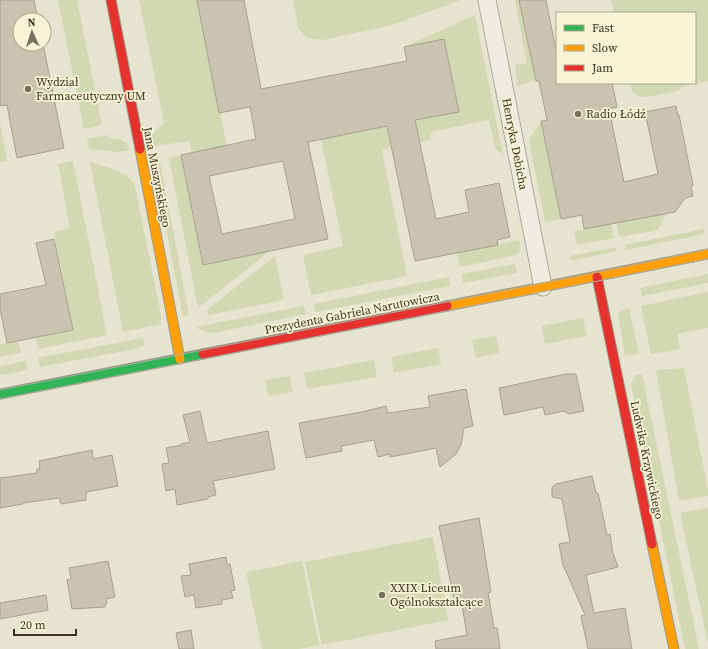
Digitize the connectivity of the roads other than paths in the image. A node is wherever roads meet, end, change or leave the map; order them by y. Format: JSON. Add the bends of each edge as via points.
{"nodes":[{"id":1,"x":110,"y":0,"type":"edge"},
{"id":2,"x":487,"y":0,"type":"edge"},
{"id":3,"x":708,"y":254,"type":"edge"},
{"id":4,"x":597,"y":277,"type":"junction"},
{"id":5,"x":543,"y":287,"type":"junction"},
{"id":6,"x":180,"y":359,"type":"junction"},
{"id":7,"x":0,"y":394,"type":"edge"},
{"id":8,"x":674,"y":649,"type":"edge"}],
"edges":[{"from":1,"to":6,"type":"street","name":"Jana Muszyńskiego"},
{"from":2,"to":5,"type":"street","name":"Henryka Debicha"},
{"from":3,"to":4,"type":"street","name":"Prezydenta Gabriela Narutowicza"},
{"from":4,"to":5,"type":"street","name":"Prezydenta Gabriela Narutowicza"},
{"from":4,"to":8,"type":"street","name":"Ludwika Krzywickiego"},
{"from":5,"to":6,"type":"street","name":"Prezydenta Gabriela Narutowicza"},
{"from":6,"to":7,"type":"street","name":"Prezydenta Gabriela Narutowicza"}]}
